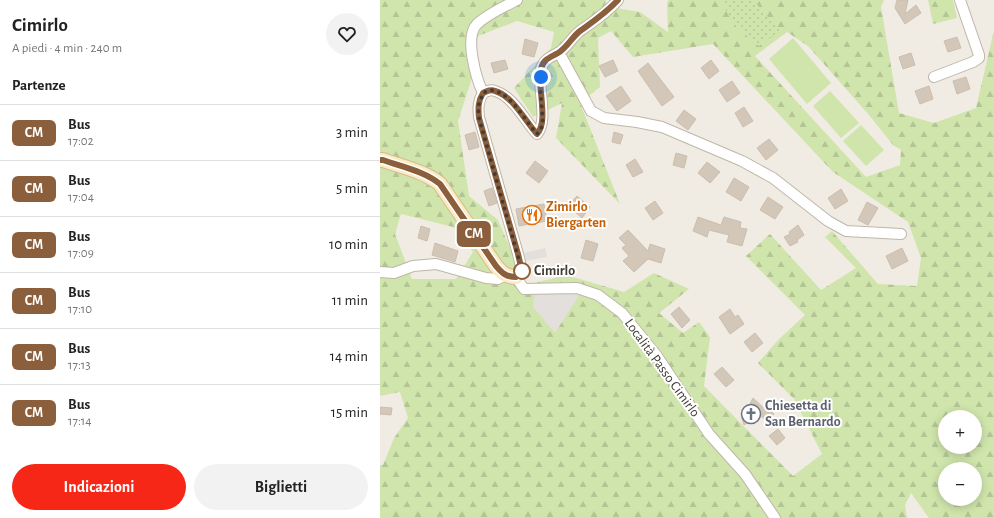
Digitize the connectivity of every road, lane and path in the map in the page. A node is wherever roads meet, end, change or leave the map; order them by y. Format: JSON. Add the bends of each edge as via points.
{"nodes":[{"id":1,"x":517,"y":0,"type":"edge"},
{"id":2,"x":618,"y":0,"type":"edge"},
{"id":3,"x":960,"y":0,"type":"edge"},
{"id":4,"x":558,"y":53,"type":"junction"},
{"id":5,"x":934,"y":77,"type":"dead end"},
{"id":6,"x":483,"y":93,"type":"junction"},
{"id":7,"x":380,"y":160,"type":"edge"},
{"id":8,"x":901,"y":234,"type":"dead end"},
{"id":9,"x":380,"y":272,"type":"edge"},
{"id":10,"x":511,"y":276,"type":"junction"},
{"id":11,"x":775,"y":518,"type":"edge"}],
"edges":[{"from":1,"to":6,"type":"street","via":[[491,14],[472,32],[471,49]]},
{"from":2,"to":4,"type":"street"},
{"from":3,"to":5,"type":"street","via":[[978,58]]},
{"from":4,"to":6,"type":"street","via":[[546,60],[541,68],[543,123],[537,134],[505,96],[495,90]]},
{"from":4,"to":8,"type":"street","via":[[591,111],[604,118],[662,127],[742,161],[773,178],[828,221],[846,231]]},
{"from":6,"to":10,"type":"street","via":[[478,107],[479,118],[522,271]]},
{"from":7,"to":10,"type":"street","via":[[419,172],[440,184],[496,266],[502,273]]},
{"from":9,"to":10,"type":"street","via":[[394,273],[413,266],[436,264],[486,278]]},
{"from":10,"to":11,"type":"street","name":"Località Passo Cimirlo","via":[[524,289],[577,288],[598,295],[622,313],[656,356],[709,434],[745,474]]}]}
